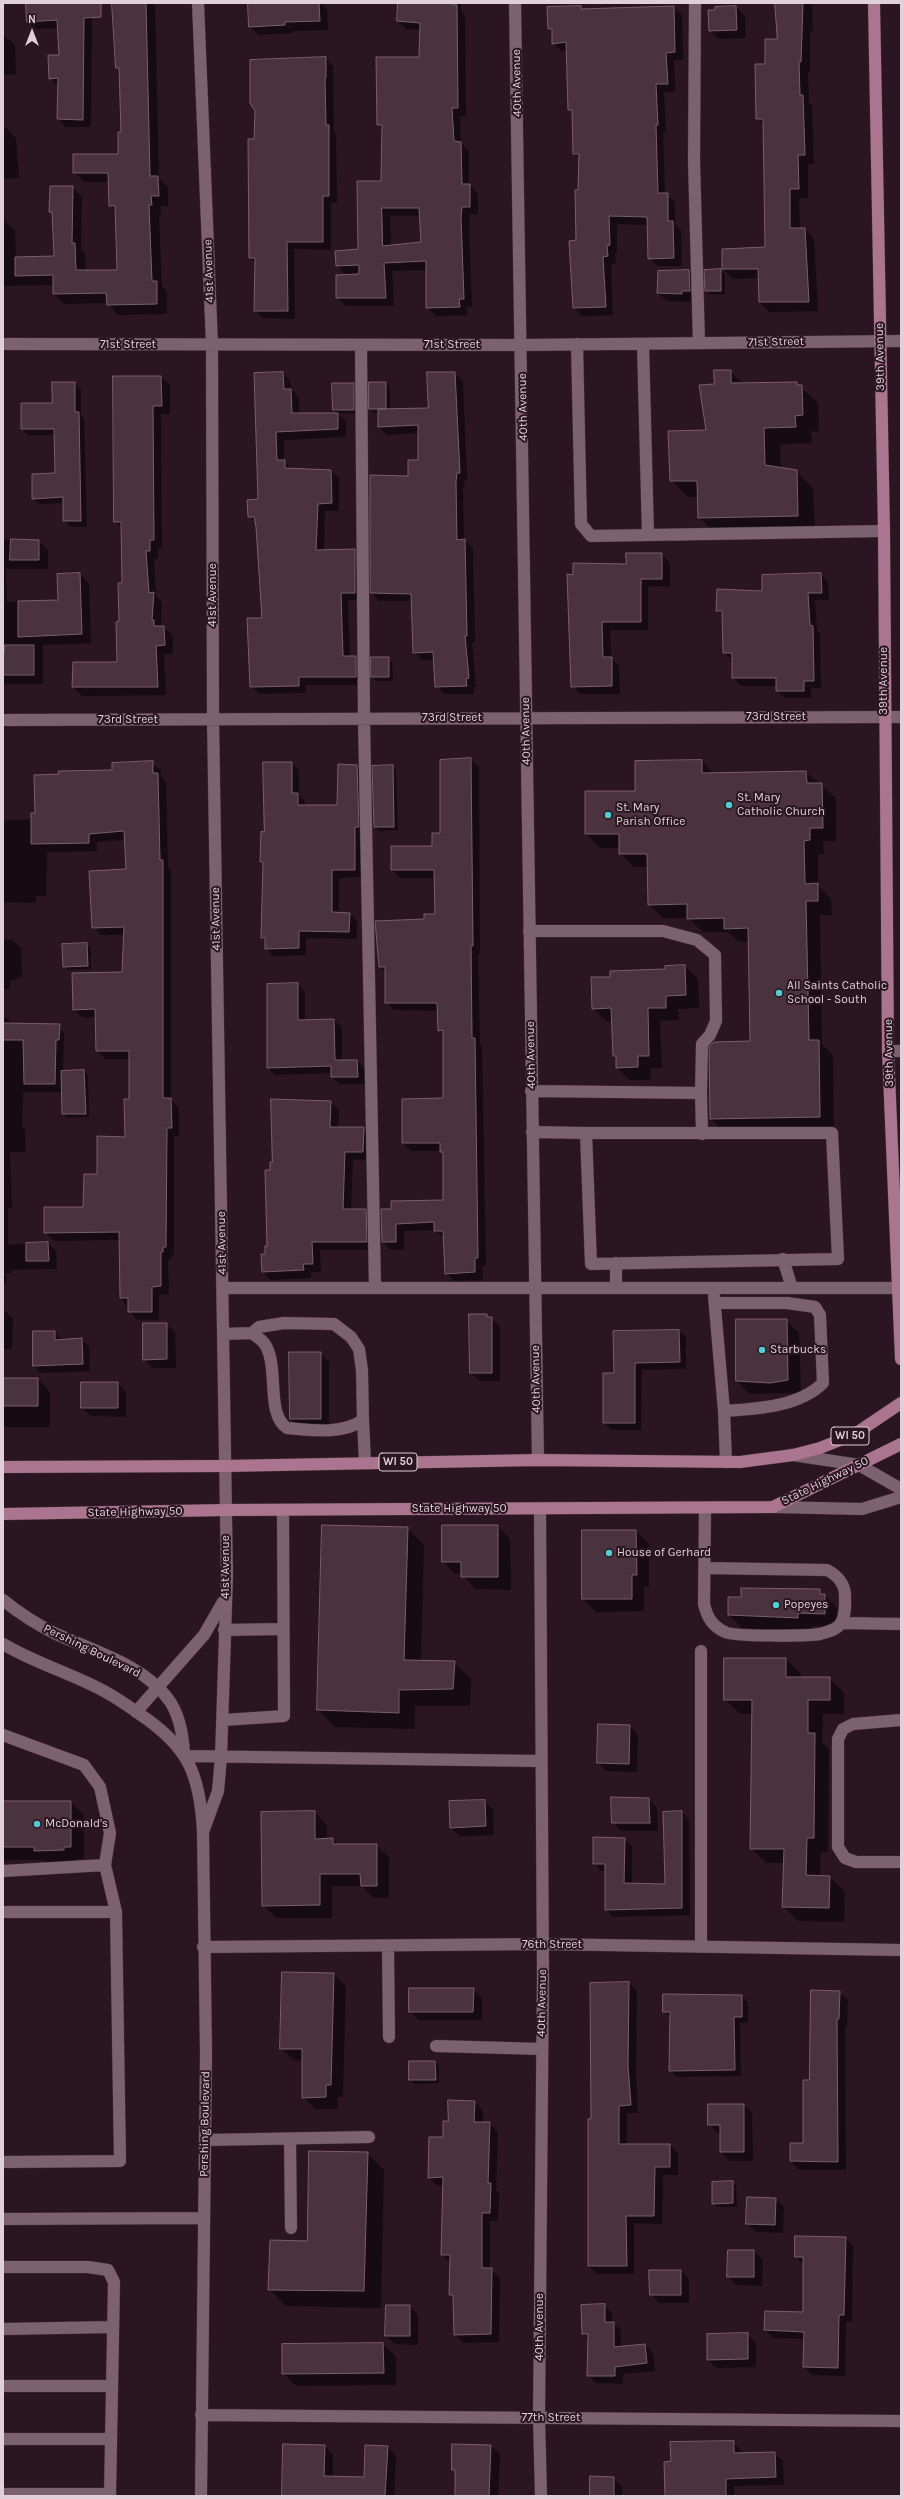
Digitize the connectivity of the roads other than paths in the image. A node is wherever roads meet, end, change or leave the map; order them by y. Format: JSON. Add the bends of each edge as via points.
{"nodes":[{"id":1,"x":198,"y":3,"type":"edge"},
{"id":2,"x":515,"y":3,"type":"edge"},
{"id":3,"x":695,"y":3,"type":"edge"},
{"id":4,"x":874,"y":3,"type":"edge"},
{"id":5,"x":879,"y":340,"type":"junction"},
{"id":6,"x":901,"y":340,"type":"edge"},
{"id":7,"x":699,"y":343,"type":"junction"},
{"id":8,"x":3,"y":344,"type":"edge"},
{"id":9,"x":577,"y":344,"type":"junction"},
{"id":10,"x":643,"y":344,"type":"junction"},
{"id":11,"x":212,"y":345,"type":"junction"},
{"id":12,"x":361,"y":345,"type":"junction"},
{"id":13,"x":522,"y":345,"type":"junction"},
{"id":14,"x":884,"y":531,"type":"junction"},
{"id":15,"x":648,"y":535,"type":"junction"},
{"id":16,"x":884,"y":717,"type":"junction"},
{"id":17,"x":901,"y":717,"type":"edge"},
{"id":18,"x":525,"y":718,"type":"junction"},
{"id":19,"x":213,"y":719,"type":"junction"},
{"id":20,"x":364,"y":719,"type":"junction"},
{"id":21,"x":3,"y":720,"type":"edge"},
{"id":22,"x":529,"y":931,"type":"junction"},
{"id":23,"x":901,"y":1051,"type":"edge"},
{"id":24,"x":888,"y":1052,"type":"junction"},
{"id":25,"x":531,"y":1091,"type":"junction"},
{"id":26,"x":701,"y":1093,"type":"junction"},
{"id":27,"x":532,"y":1132,"type":"junction"},
{"id":28,"x":586,"y":1133,"type":"junction"},
{"id":29,"x":702,"y":1134,"type":"junction"},
{"id":30,"x":783,"y":1259,"type":"junction"},
{"id":31,"x":616,"y":1263,"type":"junction"},
{"id":32,"x":535,"y":1286,"type":"junction"},
{"id":33,"x":375,"y":1287,"type":"junction"},
{"id":34,"x":616,"y":1287,"type":"junction"},
{"id":35,"x":712,"y":1287,"type":"junction"},
{"id":36,"x":222,"y":1288,"type":"junction"},
{"id":37,"x":792,"y":1288,"type":"junction"},
{"id":38,"x":814,"y":1288,"type":"junction"},
{"id":39,"x":899,"y":1288,"type":"junction"},
{"id":40,"x":715,"y":1303,"type":"junction"},
{"id":41,"x":815,"y":1307,"type":"junction"},
{"id":42,"x":252,"y":1332,"type":"junction"},
{"id":43,"x":223,"y":1334,"type":"junction"},
{"id":44,"x":901,"y":1359,"type":"edge"},
{"id":45,"x":901,"y":1403,"type":"edge"},
{"id":46,"x":724,"y":1411,"type":"junction"},
{"id":47,"x":363,"y":1420,"type":"junction"},
{"id":48,"x":901,"y":1444,"type":"edge"},
{"id":49,"x":793,"y":1455,"type":"junction"},
{"id":50,"x":538,"y":1460,"type":"junction"},
{"id":51,"x":726,"y":1462,"type":"junction"},
{"id":52,"x":365,"y":1463,"type":"junction"},
{"id":53,"x":859,"y":1465,"type":"junction"},
{"id":54,"x":225,"y":1466,"type":"junction"},
{"id":55,"x":3,"y":1467,"type":"edge"},
{"id":56,"x":901,"y":1489,"type":"edge"},
{"id":57,"x":901,"y":1497,"type":"edge"},
{"id":58,"x":773,"y":1507,"type":"junction"},
{"id":59,"x":705,"y":1508,"type":"junction"},
{"id":60,"x":540,"y":1509,"type":"junction"},
{"id":61,"x":226,"y":1510,"type":"junction"},
{"id":62,"x":282,"y":1510,"type":"junction"},
{"id":63,"x":3,"y":1514,"type":"edge"},
{"id":64,"x":705,"y":1568,"type":"junction"},
{"id":65,"x":226,"y":1597,"type":"junction"},
{"id":66,"x":3,"y":1600,"type":"edge"},
{"id":67,"x":841,"y":1623,"type":"junction"},
{"id":68,"x":901,"y":1624,"type":"edge"},
{"id":69,"x":282,"y":1628,"type":"junction"},
{"id":70,"x":224,"y":1630,"type":"junction"},
{"id":71,"x":3,"y":1644,"type":"edge"},
{"id":72,"x":701,"y":1651,"type":"dead end"},
{"id":73,"x":157,"y":1688,"type":"junction"},
{"id":74,"x":136,"y":1712,"type":"junction"},
{"id":75,"x":224,"y":1720,"type":"junction"},
{"id":76,"x":901,"y":1720,"type":"edge"},
{"id":77,"x":3,"y":1735,"type":"edge"},
{"id":78,"x":185,"y":1756,"type":"junction"},
{"id":79,"x":221,"y":1757,"type":"junction"},
{"id":80,"x":541,"y":1761,"type":"junction"},
{"id":81,"x":203,"y":1832,"type":"junction"},
{"id":82,"x":901,"y":1862,"type":"edge"},
{"id":83,"x":105,"y":1865,"type":"junction"},
{"id":84,"x":3,"y":1871,"type":"edge"},
{"id":85,"x":3,"y":1912,"type":"edge"},
{"id":86,"x":116,"y":1912,"type":"junction"},
{"id":87,"x":542,"y":1944,"type":"junction"},
{"id":88,"x":388,"y":1946,"type":"junction"},
{"id":89,"x":203,"y":1947,"type":"junction"},
{"id":90,"x":701,"y":1947,"type":"junction"},
{"id":91,"x":901,"y":1950,"type":"edge"},
{"id":92,"x":389,"y":2038,"type":"dead end"},
{"id":93,"x":436,"y":2046,"type":"dead end"},
{"id":94,"x":542,"y":2049,"type":"junction"},
{"id":95,"x":368,"y":2137,"type":"dead end"},
{"id":96,"x":290,"y":2138,"type":"junction"},
{"id":97,"x":205,"y":2140,"type":"junction"},
{"id":98,"x":3,"y":2162,"type":"edge"},
{"id":99,"x":204,"y":2218,"type":"junction"},
{"id":100,"x":3,"y":2219,"type":"edge"},
{"id":101,"x":291,"y":2228,"type":"dead end"},
{"id":102,"x":3,"y":2267,"type":"edge"},
{"id":103,"x":113,"y":2327,"type":"junction"},
{"id":104,"x":3,"y":2329,"type":"edge"},
{"id":105,"x":3,"y":2386,"type":"edge"},
{"id":106,"x":112,"y":2386,"type":"junction"},
{"id":107,"x":201,"y":2415,"type":"junction"},
{"id":108,"x":539,"y":2418,"type":"junction"},
{"id":109,"x":901,"y":2421,"type":"edge"},
{"id":110,"x":3,"y":2439,"type":"edge"},
{"id":111,"x":111,"y":2439,"type":"junction"},
{"id":112,"x":3,"y":2494,"type":"edge"},
{"id":113,"x":110,"y":2495,"type":"edge"},
{"id":114,"x":201,"y":2496,"type":"edge"},
{"id":115,"x":541,"y":2496,"type":"edge"}],
"edges":[{"from":1,"to":11,"type":"street","name":"41st Avenue"},
{"from":2,"to":13,"type":"street","name":"40th Avenue"},
{"from":3,"to":7,"type":"street","via":[[694,161]]},
{"from":4,"to":5,"type":"main road","name":"39th Avenue"},
{"from":5,"to":6,"type":"street","name":"71st Street"},
{"from":5,"to":7,"type":"street","name":"71st Street"},
{"from":5,"to":14,"type":"main road","name":"39th Avenue"},
{"from":7,"to":10,"type":"street","name":"71st Street"},
{"from":8,"to":11,"type":"street","name":"71st Street"},
{"from":9,"to":10,"type":"street","name":"71st Street"},
{"from":9,"to":13,"type":"street","name":"71st Street"},
{"from":9,"to":15,"type":"street","via":[[581,524],[591,536]]},
{"from":10,"to":15,"type":"street"},
{"from":11,"to":12,"type":"street","name":"71st Street"},
{"from":11,"to":19,"type":"street","name":"41st Avenue"},
{"from":12,"to":13,"type":"street","name":"71st Street"},
{"from":12,"to":20,"type":"street"},
{"from":13,"to":18,"type":"street","name":"40th Avenue"},
{"from":14,"to":15,"type":"street"},
{"from":14,"to":16,"type":"main road","name":"39th Avenue"},
{"from":16,"to":17,"type":"street","name":"73rd Street"},
{"from":16,"to":18,"type":"street","name":"73rd Street"},
{"from":16,"to":24,"type":"main road","name":"39th Avenue"},
{"from":18,"to":20,"type":"street","name":"73rd Street"},
{"from":18,"to":22,"type":"street","name":"40th Avenue"},
{"from":19,"to":20,"type":"street","name":"73rd Street"},
{"from":19,"to":21,"type":"street","name":"73rd Street"},
{"from":19,"to":36,"type":"street","name":"41st Avenue"},
{"from":20,"to":33,"type":"street"},
{"from":22,"to":25,"type":"street","name":"40th Avenue"},
{"from":22,"to":26,"type":"street","via":[[663,931],[697,940],[715,955],[716,1021],[710,1035],[702,1044]]},
{"from":23,"to":24,"type":"street"},
{"from":24,"to":39,"type":"main road","name":"39th Avenue"},
{"from":25,"to":26,"type":"street"},
{"from":25,"to":27,"type":"street","name":"40th Avenue"},
{"from":26,"to":29,"type":"street"},
{"from":27,"to":28,"type":"street"},
{"from":27,"to":32,"type":"street","name":"40th Avenue"},
{"from":28,"to":29,"type":"street"},
{"from":28,"to":31,"type":"street","via":[[591,1264]]},
{"from":29,"to":30,"type":"street","via":[[832,1133],[838,1259]]},
{"from":30,"to":31,"type":"street"},
{"from":30,"to":37,"type":"street"},
{"from":31,"to":34,"type":"street"},
{"from":32,"to":33,"type":"street"},
{"from":32,"to":34,"type":"street"},
{"from":32,"to":50,"type":"street","name":"40th Avenue"},
{"from":33,"to":36,"type":"street"},
{"from":34,"to":35,"type":"street"},
{"from":35,"to":37,"type":"street"},
{"from":35,"to":40,"type":"street"},
{"from":36,"to":43,"type":"street","name":"41st Avenue"},
{"from":37,"to":38,"type":"street"},
{"from":38,"to":39,"type":"street"},
{"from":38,"to":41,"type":"street"},
{"from":39,"to":44,"type":"main road","name":"39th Avenue"},
{"from":40,"to":41,"type":"street","via":[[787,1303]]},
{"from":40,"to":46,"type":"street"},
{"from":41,"to":46,"type":"street","via":[[820,1315],[823,1383],[815,1391],[775,1405]]},
{"from":42,"to":43,"type":"street"},
{"from":42,"to":47,"type":"street","via":[[264,1343],[267,1350],[280,1423],[287,1428],[340,1429],[354,1426]]},
{"from":42,"to":47,"type":"street","via":[[259,1326],[284,1323],[334,1324],[351,1337],[359,1349]]},
{"from":43,"to":54,"type":"street","name":"41st Avenue"},
{"from":45,"to":49,"type":"main road","number":"WI 50","via":[[855,1434],[820,1448]]},
{"from":46,"to":51,"type":"street"},
{"from":47,"to":52,"type":"street"},
{"from":48,"to":53,"type":"main road","name":"State Highway 50","number":"WI 50"},
{"from":49,"to":51,"type":"main road","number":"WI 50"},
{"from":49,"to":53,"type":"street"},
{"from":50,"to":51,"type":"main road","number":"WI 50"},
{"from":50,"to":52,"type":"main road","number":"WI 50"},
{"from":52,"to":54,"type":"main road","number":"WI 50"},
{"from":53,"to":56,"type":"street"},
{"from":53,"to":58,"type":"main road","name":"State Highway 50","number":"WI 50"},
{"from":54,"to":55,"type":"main road","number":"WI 50"},
{"from":54,"to":61,"type":"street","name":"41st Avenue"},
{"from":57,"to":58,"type":"street","via":[[862,1509]]},
{"from":58,"to":59,"type":"main road","name":"State Highway 50","number":"WI 50"},
{"from":59,"to":60,"type":"main road","name":"State Highway 50","number":"WI 50"},
{"from":59,"to":64,"type":"street"},
{"from":60,"to":62,"type":"main road","name":"State Highway 50","number":"WI 50"},
{"from":60,"to":80,"type":"street","name":"40th Avenue"},
{"from":61,"to":62,"type":"main road","name":"State Highway 50","number":"WI 50"},
{"from":61,"to":63,"type":"main road","name":"State Highway 50","number":"WI 50"},
{"from":61,"to":65,"type":"street","name":"41st Avenue"},
{"from":62,"to":69,"type":"street"},
{"from":64,"to":67,"type":"street","via":[[827,1570],[835,1574],[845,1592],[845,1612]]},
{"from":64,"to":67,"type":"street","via":[[704,1604],[707,1617],[715,1627],[726,1633],[818,1634],[832,1630]]},
{"from":65,"to":70,"type":"street","name":"41st Avenue"},
{"from":65,"to":73,"type":"street","via":[[204,1635]]},
{"from":66,"to":73,"type":"street","name":"Pershing Boulevard","via":[[37,1624],[118,1662],[140,1674]]},
{"from":67,"to":68,"type":"street"},
{"from":69,"to":70,"type":"street"},
{"from":69,"to":75,"type":"street","via":[[284,1716]]},
{"from":70,"to":75,"type":"street","name":"41st Avenue"},
{"from":71,"to":74,"type":"street","name":"Pershing Boulevard","via":[[102,1690]]},
{"from":72,"to":90,"type":"street"},
{"from":73,"to":74,"type":"street"},
{"from":73,"to":78,"type":"street","name":"Pershing Boulevard","via":[[176,1713]]},
{"from":74,"to":78,"type":"street","name":"Pershing Boulevard","via":[[171,1737]]},
{"from":75,"to":79,"type":"street","name":"41st Avenue"},
{"from":76,"to":82,"type":"street","via":[[853,1724],[843,1729],[838,1739],[838,1847],[845,1858],[856,1862]]},
{"from":77,"to":83,"type":"street","via":[[84,1766],[100,1787],[110,1833]]},
{"from":78,"to":79,"type":"street"},
{"from":78,"to":81,"type":"street","name":"Pershing Boulevard","via":[[200,1796]]},
{"from":79,"to":80,"type":"street"},
{"from":79,"to":81,"type":"street","name":"41st Avenue","via":[[218,1790]]},
{"from":80,"to":87,"type":"street","name":"40th Avenue"},
{"from":81,"to":89,"type":"street","name":"Pershing Boulevard"},
{"from":83,"to":84,"type":"street"},
{"from":83,"to":86,"type":"street"},
{"from":85,"to":86,"type":"street"},
{"from":86,"to":98,"type":"street","via":[[120,2161]]},
{"from":87,"to":88,"type":"street","name":"76th Street"},
{"from":87,"to":90,"type":"street","name":"76th Street"},
{"from":87,"to":94,"type":"street","name":"40th Avenue"},
{"from":88,"to":89,"type":"street","name":"76th Street"},
{"from":88,"to":92,"type":"street"},
{"from":89,"to":97,"type":"street","name":"Pershing Boulevard"},
{"from":90,"to":91,"type":"street","name":"76th Street"},
{"from":93,"to":94,"type":"street"},
{"from":94,"to":108,"type":"street","name":"40th Avenue"},
{"from":95,"to":96,"type":"street"},
{"from":96,"to":97,"type":"street"},
{"from":96,"to":101,"type":"street"},
{"from":97,"to":99,"type":"street","name":"Pershing Boulevard"},
{"from":99,"to":100,"type":"street"},
{"from":99,"to":107,"type":"street","name":"Pershing Boulevard"},
{"from":102,"to":103,"type":"street","via":[[88,2266],[108,2270],[114,2282]]},
{"from":103,"to":104,"type":"street"},
{"from":103,"to":106,"type":"street"},
{"from":105,"to":106,"type":"street"},
{"from":106,"to":111,"type":"street"},
{"from":107,"to":108,"type":"street","name":"77th Street"},
{"from":107,"to":114,"type":"street","name":"Pershing Boulevard"},
{"from":108,"to":109,"type":"street","name":"77th Street"},
{"from":108,"to":115,"type":"street","name":"40th Avenue"},
{"from":110,"to":111,"type":"street"},
{"from":111,"to":113,"type":"street"},
{"from":112,"to":113,"type":"street"}]}
